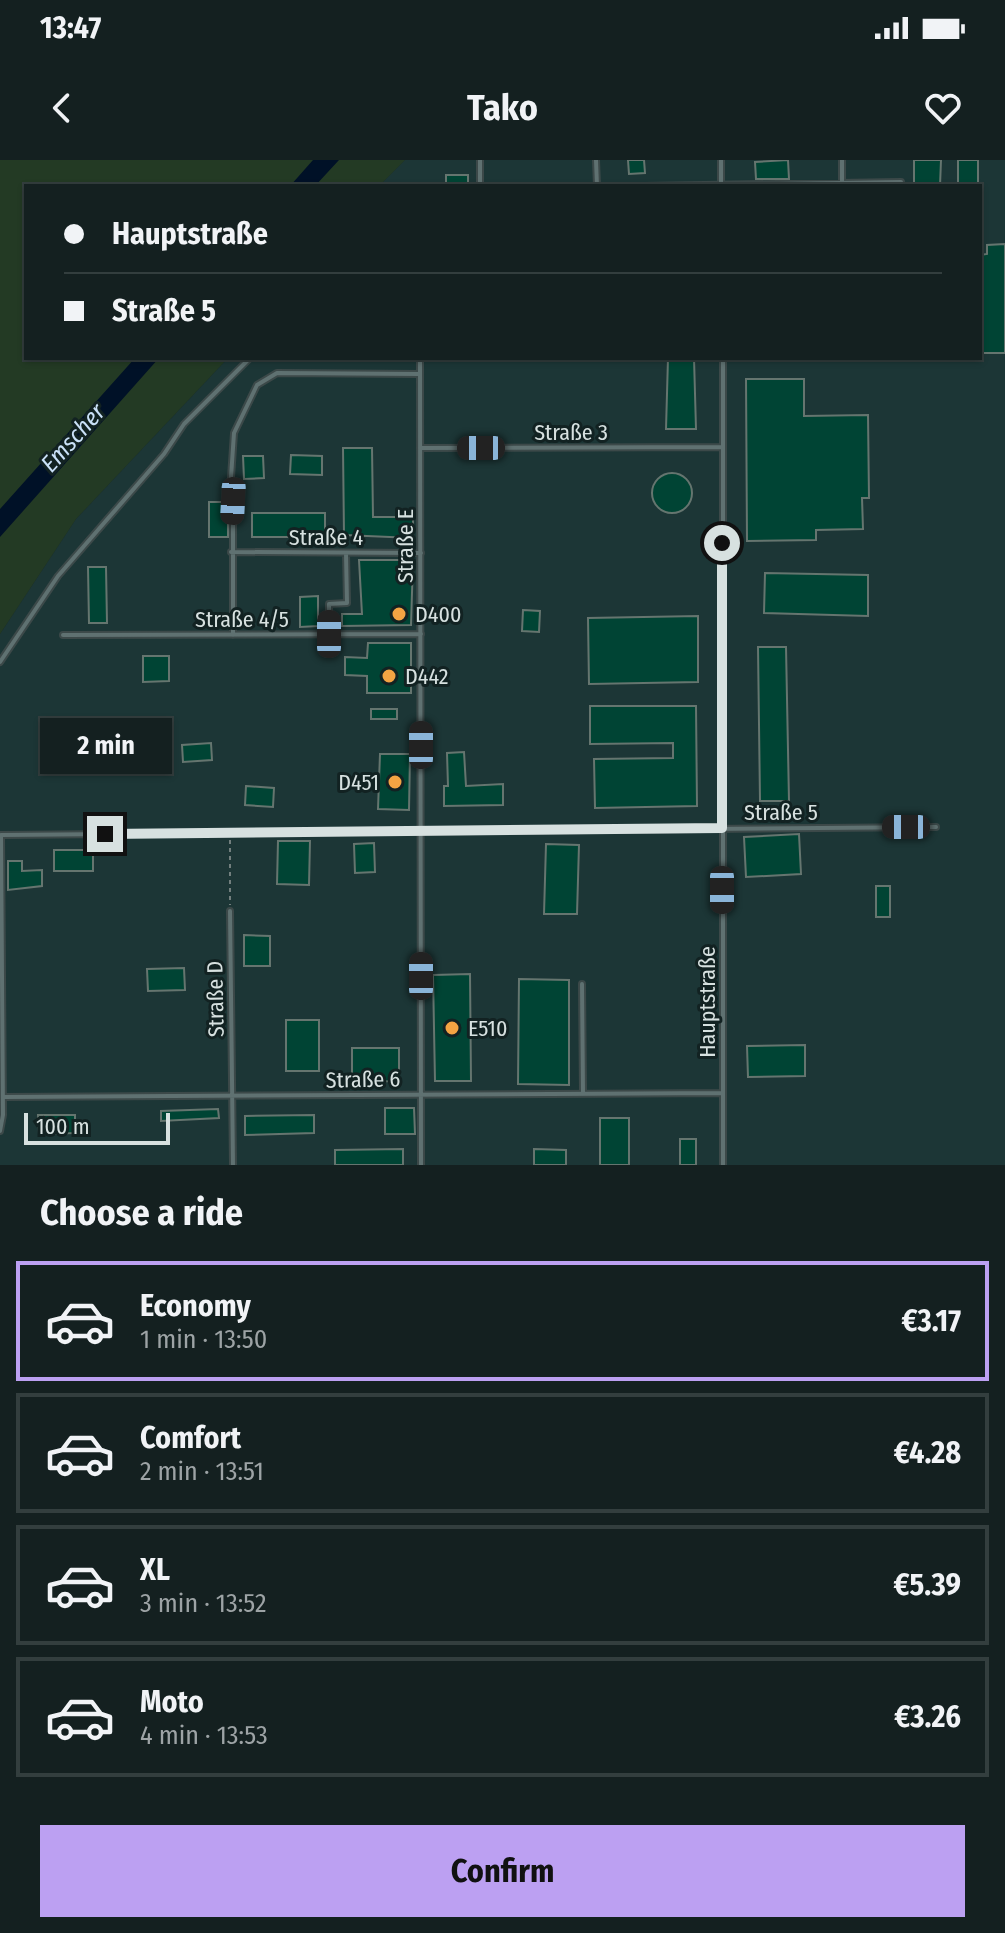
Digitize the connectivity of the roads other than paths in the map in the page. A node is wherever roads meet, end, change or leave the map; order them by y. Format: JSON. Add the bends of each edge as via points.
{"nodes":[{"id":1,"x":480,"y":160,"type":"edge"},
{"id":2,"x":596,"y":160,"type":"edge"},
{"id":3,"x":721,"y":160,"type":"edge"},
{"id":4,"x":842,"y":160,"type":"edge"},
{"id":5,"x":901,"y":182,"type":"dead end"},
{"id":6,"x":480,"y":184,"type":"edge"},
{"id":7,"x":597,"y":184,"type":"edge"},
{"id":8,"x":721,"y":184,"type":"edge"},
{"id":9,"x":842,"y":184,"type":"joint"},
{"id":10,"x":248,"y":360,"type":"edge"},
{"id":11,"x":420,"y":360,"type":"edge"},
{"id":12,"x":723,"y":360,"type":"edge"},
{"id":13,"x":420,"y":374,"type":"junction"},
{"id":14,"x":723,"y":447,"type":"junction"},
{"id":15,"x":420,"y":448,"type":"junction"},
{"id":16,"x":231,"y":552,"type":"junction"},
{"id":17,"x":346,"y":553,"type":"junction"},
{"id":18,"x":421,"y":553,"type":"junction"},
{"id":19,"x":329,"y":634,"type":"junction"},
{"id":20,"x":421,"y":634,"type":"junction"},
{"id":21,"x":63,"y":635,"type":"dead end"},
{"id":22,"x":233,"y":635,"type":"junction"},
{"id":23,"x":0,"y":662,"type":"edge"},
{"id":24,"x":936,"y":827,"type":"dead end"},
{"id":25,"x":722,"y":828,"type":"junction"},
{"id":26,"x":422,"y":829,"type":"junction"},
{"id":27,"x":1,"y":835,"type":"edge"},
{"id":28,"x":230,"y":911,"type":"road end"},
{"id":29,"x":582,"y":984,"type":"dead end"},
{"id":30,"x":583,"y":1093,"type":"junction"},
{"id":31,"x":723,"y":1093,"type":"junction"},
{"id":32,"x":420,"y":1094,"type":"junction"},
{"id":33,"x":3,"y":1097,"type":"junction"},
{"id":34,"x":232,"y":1097,"type":"junction"},
{"id":35,"x":0,"y":1131,"type":"edge"},
{"id":36,"x":233,"y":1165,"type":"edge"},
{"id":37,"x":421,"y":1165,"type":"edge"},
{"id":38,"x":723,"y":1165,"type":"edge"}],
"edges":[{"from":1,"to":6,"type":"lane"},
{"from":2,"to":7,"type":"lane"},
{"from":3,"to":8,"type":"lane"},
{"from":4,"to":9,"type":"lane"},
{"from":5,"to":9,"type":"lane"},
{"from":10,"to":23,"type":"lane","via":[[184,424],[58,576]]},
{"from":11,"to":13,"type":"lane","name":"Straße E"},
{"from":12,"to":14,"type":"lane","name":"Hauptstraße"},
{"from":13,"to":15,"type":"lane","name":"Straße E"},
{"from":13,"to":16,"type":"lane","via":[[277,373],[261,380],[234,433]]},
{"from":14,"to":15,"type":"lane","name":"Straße 3"},
{"from":14,"to":25,"type":"lane","name":"Hauptstraße"},
{"from":15,"to":18,"type":"lane","name":"Straße E"},
{"from":16,"to":17,"type":"lane","name":"Straße 4"},
{"from":16,"to":22,"type":"lane"},
{"from":17,"to":18,"type":"lane","name":"Straße 4"},
{"from":17,"to":19,"type":"lane","via":[[347,603],[329,604]]},
{"from":18,"to":20,"type":"lane","name":"Straße E"},
{"from":19,"to":20,"type":"lane","name":"Straße 4/5"},
{"from":19,"to":22,"type":"lane","name":"Straße 4/5"},
{"from":20,"to":26,"type":"lane","name":"Straße E"},
{"from":21,"to":22,"type":"lane","name":"Straße 4/5"},
{"from":24,"to":25,"type":"lane","name":"Straße 5"},
{"from":25,"to":26,"type":"lane","name":"Straße 5"},
{"from":25,"to":31,"type":"lane","name":"Hauptstraße"},
{"from":26,"to":27,"type":"lane","name":"Straße 5"},
{"from":26,"to":32,"type":"lane","name":"Straße E"},
{"from":27,"to":33,"type":"lane"},
{"from":28,"to":34,"type":"lane","name":"Straße D"},
{"from":29,"to":30,"type":"lane"},
{"from":30,"to":31,"type":"lane","name":"Straße 6"},
{"from":30,"to":32,"type":"lane","name":"Straße 6"},
{"from":31,"to":38,"type":"lane","name":"Hauptstraße"},
{"from":32,"to":34,"type":"lane","name":"Straße 6"},
{"from":32,"to":37,"type":"lane","name":"Straße E"},
{"from":33,"to":34,"type":"lane","name":"Straße 6"},
{"from":33,"to":35,"type":"lane"},
{"from":34,"to":36,"type":"lane","name":"Straße D"}]}
